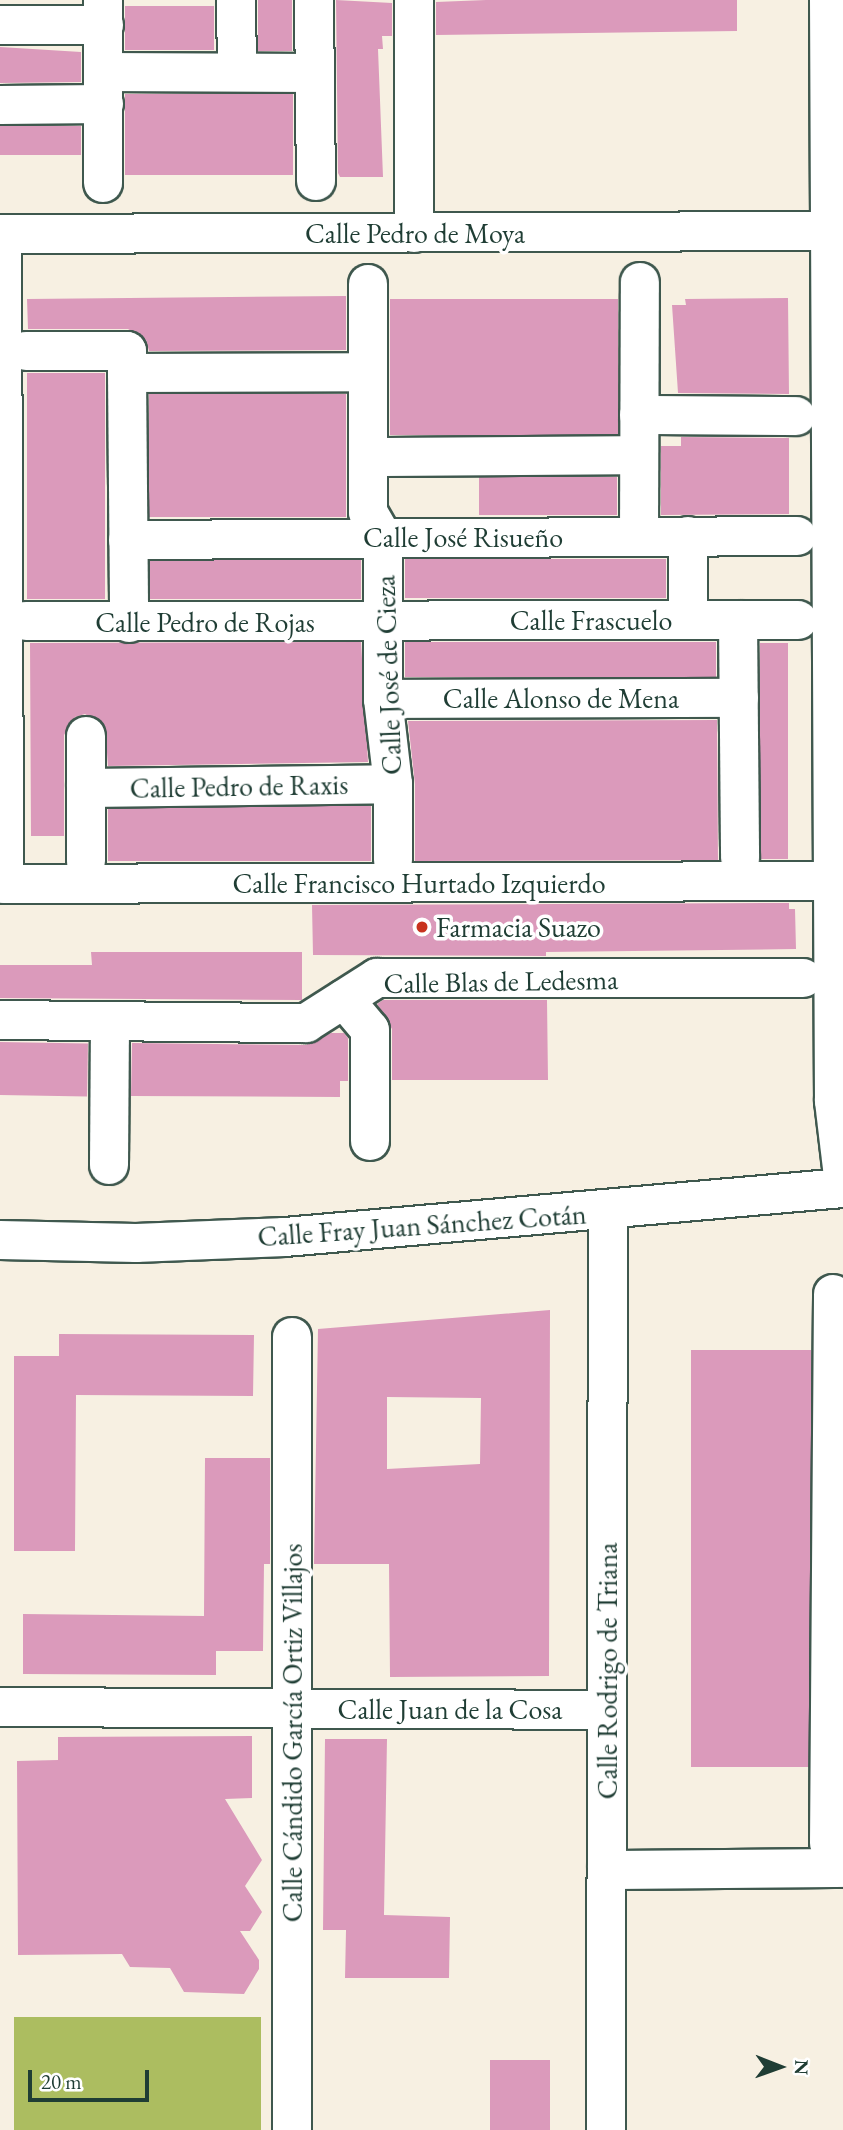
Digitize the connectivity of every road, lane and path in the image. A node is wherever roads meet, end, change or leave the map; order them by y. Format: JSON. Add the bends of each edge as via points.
{"nodes":[{"id":1,"x":236,"y":0,"type":"edge"},
{"id":2,"x":314,"y":0,"type":"edge"},
{"id":3,"x":414,"y":0,"type":"edge"},
{"id":4,"x":829,"y":0,"type":"edge"},
{"id":5,"x":104,"y":12,"type":"edge"},
{"id":6,"x":0,"y":25,"type":"edge"},
{"id":7,"x":237,"y":72,"type":"junction"},
{"id":8,"x":314,"y":73,"type":"junction"},
{"id":9,"x":104,"y":88,"type":"junction"},
{"id":10,"x":0,"y":104,"type":"edge"},
{"id":11,"x":316,"y":181,"type":"dead end"},
{"id":12,"x":103,"y":183,"type":"dead end"},
{"id":13,"x":830,"y":231,"type":"junction"},
{"id":14,"x":414,"y":233,"type":"junction"},
{"id":15,"x":1,"y":234,"type":"edge"},
{"id":16,"x":640,"y":282,"type":"dead end"},
{"id":17,"x":368,"y":284,"type":"dead end"},
{"id":18,"x":26,"y":351,"type":"dead end"},
{"id":19,"x":368,"y":372,"type":"junction"},
{"id":20,"x":127,"y":373,"type":"junction"},
{"id":21,"x":639,"y":415,"type":"junction"},
{"id":22,"x":796,"y":415,"type":"dead end"},
{"id":23,"x":639,"y":455,"type":"junction"},
{"id":24,"x":369,"y":457,"type":"junction"},
{"id":25,"x":639,"y":536,"type":"junction"},
{"id":26,"x":688,"y":536,"type":"junction"},
{"id":27,"x":797,"y":536,"type":"dead end"},
{"id":28,"x":383,"y":538,"type":"junction"},
{"id":29,"x":128,"y":540,"type":"junction"},
{"id":30,"x":824,"y":612,"type":"edge"},
{"id":31,"x":688,"y":620,"type":"junction"},
{"id":32,"x":738,"y":620,"type":"junction"},
{"id":33,"x":26,"y":621,"type":"dead end"},
{"id":34,"x":383,"y":621,"type":"junction"},
{"id":35,"x":130,"y":622,"type":"junction"},
{"id":36,"x":739,"y":698,"type":"junction"},
{"id":37,"x":383,"y":699,"type":"junction"},
{"id":38,"x":86,"y":736,"type":"dead end"},
{"id":39,"x":393,"y":784,"type":"junction"},
{"id":40,"x":86,"y":788,"type":"junction"},
{"id":41,"x":740,"y":858,"type":"dead end"},
{"id":42,"x":393,"y":860,"type":"dead end"},
{"id":43,"x":86,"y":861,"type":"dead end"},
{"id":44,"x":833,"y":881,"type":"junction"},
{"id":45,"x":803,"y":978,"type":"dead end"},
{"id":46,"x":344,"y":999,"type":"junction"},
{"id":47,"x":0,"y":1020,"type":"edge"},
{"id":48,"x":110,"y":1022,"type":"junction"},
{"id":49,"x":370,"y":1141,"type":"dead end"},
{"id":50,"x":109,"y":1165,"type":"dead end"},
{"id":51,"x":843,"y":1177,"type":"edge"},
{"id":52,"x":843,"y":1188,"type":"edge"},
{"id":53,"x":608,"y":1211,"type":"junction"},
{"id":54,"x":0,"y":1240,"type":"edge"},
{"id":55,"x":833,"y":1294,"type":"dead end"},
{"id":56,"x":292,"y":1337,"type":"dead end"},
{"id":57,"x":0,"y":1707,"type":"edge"},
{"id":58,"x":292,"y":1709,"type":"junction"},
{"id":59,"x":607,"y":1710,"type":"junction"},
{"id":60,"x":836,"y":1855,"type":"edge"},
{"id":61,"x":607,"y":1870,"type":"junction"},
{"id":62,"x":292,"y":2130,"type":"edge"},
{"id":63,"x":606,"y":2130,"type":"edge"}],
"edges":[{"from":1,"to":7,"type":"street"},
{"from":2,"to":8,"type":"street"},
{"from":3,"to":14,"type":"street"},
{"from":4,"to":13,"type":"street"},
{"from":5,"to":6,"type":"street"},
{"from":5,"to":9,"type":"street"},
{"from":7,"to":8,"type":"street"},
{"from":7,"to":9,"type":"street"},
{"from":8,"to":11,"type":"street"},
{"from":9,"to":10,"type":"street"},
{"from":9,"to":12,"type":"street"},
{"from":13,"to":14,"type":"street","name":"Calle Pedro de Moya"},
{"from":13,"to":30,"type":"street"},
{"from":14,"to":15,"type":"street","name":"Calle Pedro de Moya"},
{"from":15,"to":44,"type":"street","name":"Calle Francisco Hurtado Izquierdo","via":[[4,884]]},
{"from":16,"to":21,"type":"street"},
{"from":17,"to":19,"type":"street","name":"Calle José de Cieza"},
{"from":18,"to":20,"type":"street","via":[[127,351]]},
{"from":19,"to":20,"type":"street"},
{"from":19,"to":24,"type":"street","name":"Calle José de Cieza"},
{"from":20,"to":29,"type":"street"},
{"from":21,"to":22,"type":"street"},
{"from":21,"to":23,"type":"street"},
{"from":23,"to":24,"type":"street"},
{"from":23,"to":25,"type":"street"},
{"from":24,"to":28,"type":"street","name":"Calle José de Cieza","via":[[368,512]]},
{"from":25,"to":26,"type":"street","name":"Calle José Risueño"},
{"from":25,"to":28,"type":"street","name":"Calle José Risueño"},
{"from":26,"to":27,"type":"street","name":"Calle José Risueño"},
{"from":26,"to":31,"type":"street"},
{"from":28,"to":29,"type":"street","name":"Calle José Risueño"},
{"from":28,"to":34,"type":"street","name":"Calle José de Cieza"},
{"from":29,"to":35,"type":"street"},
{"from":30,"to":32,"type":"street","name":"Calle Frascuelo"},
{"from":30,"to":44,"type":"street"},
{"from":31,"to":32,"type":"street","name":"Calle Frascuelo"},
{"from":31,"to":34,"type":"street","name":"Calle Frascuelo"},
{"from":32,"to":36,"type":"street"},
{"from":33,"to":35,"type":"street","name":"Calle Pedro de Rojas"},
{"from":34,"to":35,"type":"street","name":"Calle Pedro de Rojas"},
{"from":34,"to":37,"type":"street","name":"Calle José de Cieza"},
{"from":36,"to":37,"type":"street","name":"Calle Alonso de Mena"},
{"from":36,"to":41,"type":"street"},
{"from":37,"to":39,"type":"street","name":"Calle José de Cieza"},
{"from":38,"to":40,"type":"street"},
{"from":39,"to":40,"type":"street","name":"Calle Pedro de Raxis"},
{"from":39,"to":42,"type":"street","name":"Calle José de Cieza"},
{"from":40,"to":43,"type":"street"},
{"from":44,"to":51,"type":"street","via":[[834,1101]]},
{"from":45,"to":46,"type":"street","name":"Calle Blas de Ledesma","via":[[377,978]]},
{"from":46,"to":48,"type":"street","name":"Calle Blas de Ledesma","via":[[306,1023]]},
{"from":46,"to":49,"type":"street","via":[[370,1030]]},
{"from":47,"to":48,"type":"street","name":"Calle Blas de Ledesma"},
{"from":48,"to":50,"type":"street"},
{"from":52,"to":53,"type":"street","name":"Calle Fray Juan Sánchez Cotán"},
{"from":53,"to":54,"type":"street","name":"Calle Fray Juan Sánchez Cotán","via":[[285,1237],[135,1243]]},
{"from":53,"to":59,"type":"street","name":"Calle Rodrigo de Triana"},
{"from":55,"to":60,"type":"street"},
{"from":56,"to":58,"type":"street","name":"Calle Cándido García Ortiz Villajos"},
{"from":57,"to":58,"type":"street","name":"Calle Juan de la Cosa"},
{"from":58,"to":59,"type":"street","name":"Calle Juan de la Cosa"},
{"from":58,"to":62,"type":"street","name":"Calle Cándido García Ortiz Villajos"},
{"from":59,"to":61,"type":"street","name":"Calle Rodrigo de Triana"},
{"from":60,"to":61,"type":"street"},
{"from":61,"to":63,"type":"street","name":"Calle Rodrigo de Triana"}]}
